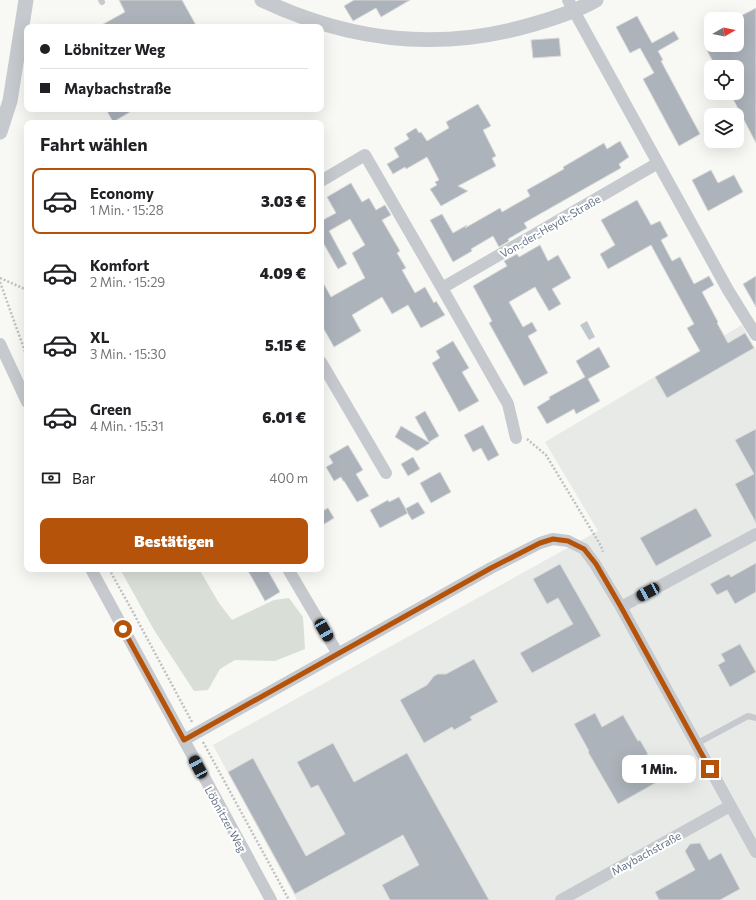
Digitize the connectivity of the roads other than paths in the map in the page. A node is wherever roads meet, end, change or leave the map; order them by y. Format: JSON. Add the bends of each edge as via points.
{"nodes":[{"id":1,"x":26,"y":0,"type":"edge"},
{"id":2,"x":262,"y":0,"type":"edge"},
{"id":3,"x":596,"y":0,"type":"edge"},
{"id":4,"x":570,"y":5,"type":"edge"},
{"id":5,"x":323,"y":24,"type":"edge"},
{"id":6,"x":324,"y":24,"type":"edge"},
{"id":7,"x":0,"y":132,"type":"edge"},
{"id":8,"x":658,"y":163,"type":"junction"},
{"id":9,"x":324,"y":179,"type":"edge"},
{"id":10,"x":442,"y":288,"type":"junction"},
{"id":11,"x":756,"y":335,"type":"edge"},
{"id":12,"x":0,"y":344,"type":"edge"},
{"id":13,"x":324,"y":367,"type":"edge"},
{"id":14,"x":24,"y":396,"type":"edge"},
{"id":15,"x":520,"y":436,"type":"road end"},
{"id":16,"x":386,"y":473,"type":"dead end"},
{"id":17,"x":756,"y":534,"type":"edge"},
{"id":18,"x":93,"y":572,"type":"edge"},
{"id":19,"x":290,"y":572,"type":"edge"},
{"id":20,"x":621,"y":607,"type":"junction"},
{"id":21,"x":338,"y":654,"type":"junction"},
{"id":22,"x":756,"y":718,"type":"edge"},
{"id":23,"x":184,"y":740,"type":"junction"},
{"id":24,"x":696,"y":744,"type":"junction"},
{"id":25,"x":730,"y":806,"type":"junction"},
{"id":26,"x":756,"y":852,"type":"edge"},
{"id":27,"x":271,"y":900,"type":"edge"},
{"id":28,"x":561,"y":900,"type":"edge"}],
"edges":[{"from":1,"to":7,"type":"street","via":[[10,101]]},
{"from":2,"to":5,"type":"street"},
{"from":3,"to":4,"type":"street"},
{"from":4,"to":6,"type":"street","via":[[546,21],[492,35],[446,40],[376,36]]},
{"from":4,"to":8,"type":"street"},
{"from":8,"to":10,"type":"street","name":"Von-der-Heydt-Straße"},
{"from":8,"to":11,"type":"street","via":[[728,290]]},
{"from":9,"to":10,"type":"street","via":[[365,155]]},
{"from":10,"to":15,"type":"street","via":[[508,404]]},
{"from":12,"to":14,"type":"street"},
{"from":13,"to":16,"type":"street"},
{"from":17,"to":20,"type":"street"},
{"from":18,"to":23,"type":"street","name":"Löbnitzer Weg"},
{"from":19,"to":21,"type":"street"},
{"from":20,"to":21,"type":"street","via":[[596,564],[584,549],[568,541],[553,539],[491,568]]},
{"from":20,"to":24,"type":"street"},
{"from":21,"to":23,"type":"street"},
{"from":22,"to":24,"type":"lane","via":[[748,716]]},
{"from":23,"to":27,"type":"street","name":"Löbnitzer Weg"},
{"from":24,"to":25,"type":"street"},
{"from":25,"to":26,"type":"street"},
{"from":25,"to":28,"type":"street","name":"Maybachstraße"}]}
